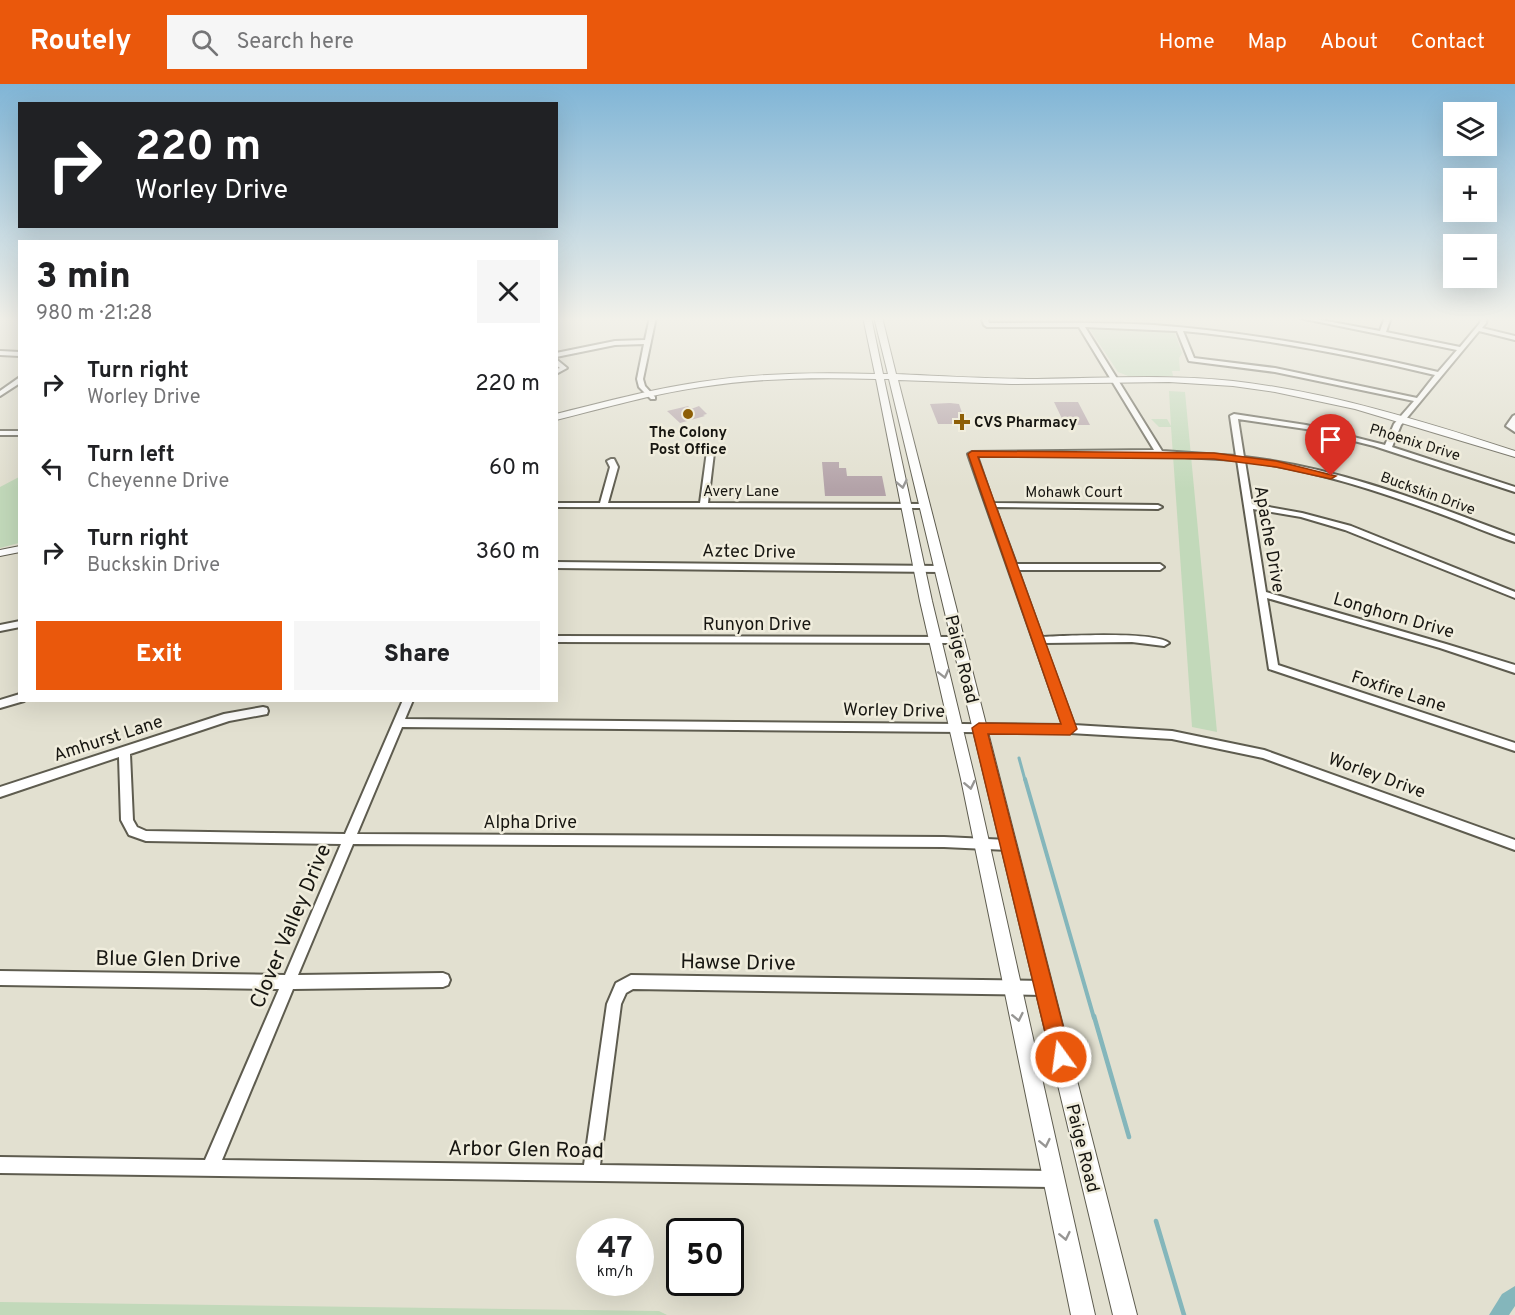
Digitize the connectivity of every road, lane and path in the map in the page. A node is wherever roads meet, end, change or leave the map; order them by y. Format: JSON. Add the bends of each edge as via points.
{"nodes":[{"id":1,"x":641,"y":374,"type":"edge"},
{"id":2,"x":879,"y":374,"type":"edge"},
{"id":3,"x":893,"y":374,"type":"edge"},
{"id":4,"x":1112,"y":374,"type":"edge"},
{"id":5,"x":1296,"y":374,"type":"edge"},
{"id":6,"x":1438,"y":374,"type":"edge"},
{"id":7,"x":18,"y":380,"type":"edge"},
{"id":8,"x":880,"y":380,"type":"junction"},
{"id":9,"x":894,"y":380,"type":"junction"},
{"id":10,"x":965,"y":380,"type":"junction"},
{"id":11,"x":755,"y":381,"type":"junction"},
{"id":12,"x":1117,"y":382,"type":"junction"},
{"id":13,"x":1027,"y":383,"type":"junction"},
{"id":14,"x":702,"y":384,"type":"junction"},
{"id":15,"x":975,"y":385,"type":"junction"},
{"id":16,"x":713,"y":388,"type":"junction"},
{"id":17,"x":0,"y":393,"type":"edge"},
{"id":18,"x":650,"y":396,"type":"junction"},
{"id":19,"x":1418,"y":400,"type":"junction"},
{"id":20,"x":1234,"y":416,"type":"joint"},
{"id":21,"x":558,"y":417,"type":"edge"},
{"id":22,"x":1515,"y":417,"type":"edge"},
{"id":23,"x":558,"y":421,"type":"edge"},
{"id":24,"x":1401,"y":421,"type":"junction"},
{"id":25,"x":905,"y":425,"type":"junction"},
{"id":26,"x":890,"y":426,"type":"junction"},
{"id":27,"x":1513,"y":429,"type":"edge"},
{"id":28,"x":0,"y":433,"type":"edge"},
{"id":29,"x":18,"y":433,"type":"edge"},
{"id":30,"x":1388,"y":447,"type":"junction"},
{"id":31,"x":710,"y":453,"type":"dead end"},
{"id":32,"x":1160,"y":454,"type":"junction"},
{"id":33,"x":1515,"y":454,"type":"edge"},
{"id":34,"x":1239,"y":459,"type":"junction"},
{"id":35,"x":611,"y":461,"type":"dead end"},
{"id":36,"x":1515,"y":461,"type":"edge"},
{"id":37,"x":1515,"y":490,"type":"edge"},
{"id":38,"x":558,"y":505,"type":"edge"},
{"id":39,"x":603,"y":505,"type":"junction"},
{"id":40,"x":991,"y":505,"type":"junction"},
{"id":41,"x":704,"y":506,"type":"junction"},
{"id":42,"x":907,"y":506,"type":"junction"},
{"id":43,"x":925,"y":506,"type":"junction"},
{"id":44,"x":1247,"y":506,"type":"junction"},
{"id":45,"x":1158,"y":507,"type":"dead end"},
{"id":46,"x":1515,"y":539,"type":"edge"},
{"id":47,"x":18,"y":549,"type":"edge"},
{"id":48,"x":0,"y":553,"type":"edge"},
{"id":49,"x":18,"y":557,"type":"edge"},
{"id":50,"x":0,"y":561,"type":"edge"},
{"id":51,"x":558,"y":566,"type":"edge"},
{"id":52,"x":1012,"y":567,"type":"junction"},
{"id":53,"x":1160,"y":567,"type":"dead end"},
{"id":54,"x":919,"y":569,"type":"junction"},
{"id":55,"x":940,"y":569,"type":"junction"},
{"id":56,"x":1262,"y":594,"type":"junction"},
{"id":57,"x":1515,"y":595,"type":"edge"},
{"id":58,"x":18,"y":624,"type":"edge"},
{"id":59,"x":0,"y":628,"type":"edge"},
{"id":60,"x":558,"y":639,"type":"edge"},
{"id":61,"x":936,"y":640,"type":"junction"},
{"id":62,"x":957,"y":640,"type":"junction"},
{"id":63,"x":1038,"y":640,"type":"junction"},
{"id":64,"x":1164,"y":643,"type":"dead end"},
{"id":65,"x":1273,"y":667,"type":"joint"},
{"id":66,"x":1515,"y":669,"type":"edge"},
{"id":67,"x":18,"y":699,"type":"edge"},
{"id":68,"x":407,"y":702,"type":"edge"},
{"id":69,"x":0,"y":704,"type":"edge"},
{"id":70,"x":263,"y":711,"type":"dead end"},
{"id":71,"x":398,"y":723,"type":"junction"},
{"id":72,"x":956,"y":728,"type":"junction"},
{"id":73,"x":979,"y":728,"type":"junction"},
{"id":74,"x":1070,"y":729,"type":"junction"},
{"id":75,"x":1515,"y":747,"type":"edge"},
{"id":76,"x":124,"y":752,"type":"junction"},
{"id":77,"x":0,"y":792,"type":"edge"},
{"id":78,"x":349,"y":839,"type":"junction"},
{"id":79,"x":981,"y":844,"type":"junction"},
{"id":80,"x":1008,"y":845,"type":"junction"},
{"id":81,"x":1515,"y":845,"type":"edge"},
{"id":82,"x":0,"y":978,"type":"edge"},
{"id":83,"x":443,"y":980,"type":"dead end"},
{"id":84,"x":289,"y":982,"type":"junction"},
{"id":85,"x":1012,"y":988,"type":"junction"},
{"id":86,"x":1044,"y":988,"type":"junction"},
{"id":87,"x":0,"y":1165,"type":"edge"},
{"id":88,"x":210,"y":1168,"type":"junction"},
{"id":89,"x":591,"y":1173,"type":"junction"},
{"id":90,"x":1052,"y":1179,"type":"junction"},
{"id":91,"x":1083,"y":1315,"type":"edge"},
{"id":92,"x":1125,"y":1315,"type":"edge"}],
"edges":[{"from":1,"to":18,"type":"street","via":[[642,387]]},
{"from":2,"to":8,"type":"main road","name":"Paige Road"},
{"from":3,"to":9,"type":"main road","name":"Paige Road"},
{"from":4,"to":12,"type":"street"},
{"from":5,"to":19,"type":"street"},
{"from":6,"to":19,"type":"street"},
{"from":7,"to":17,"type":"street"},
{"from":8,"to":9,"type":"main road"},
{"from":8,"to":11,"type":"main road"},
{"from":8,"to":26,"type":"main road","name":"Paige Road"},
{"from":9,"to":10,"type":"main road"},
{"from":9,"to":15,"type":"main road"},
{"from":9,"to":25,"type":"main road","name":"Paige Road"},
{"from":10,"to":13,"type":"main road"},
{"from":10,"to":15,"type":"main road"},
{"from":11,"to":14,"type":"main road"},
{"from":11,"to":16,"type":"main road"},
{"from":12,"to":13,"type":"main road"},
{"from":12,"to":24,"type":"main road","via":[[1248,394]]},
{"from":12,"to":32,"type":"street"},
{"from":13,"to":15,"type":"main road"},
{"from":14,"to":16,"type":"main road"},
{"from":14,"to":18,"type":"main road"},
{"from":16,"to":18,"type":"main road"},
{"from":18,"to":21,"type":"main road"},
{"from":18,"to":23,"type":"main road"},
{"from":19,"to":24,"type":"street"},
{"from":20,"to":30,"type":"street","name":"Phoenix Drive","via":[[1309,427]]},
{"from":20,"to":34,"type":"street","name":"Apache Drive"},
{"from":22,"to":27,"type":"street","via":[[1510,424]]},
{"from":24,"to":30,"type":"street"},
{"from":24,"to":33,"type":"main road"},
{"from":24,"to":36,"type":"main road"},
{"from":25,"to":26,"type":"main road"},
{"from":25,"to":43,"type":"main road","name":"Paige Road"},
{"from":26,"to":42,"type":"main road","name":"Paige Road","one_way":true},
{"from":28,"to":29,"type":"street"},
{"from":30,"to":37,"type":"street","name":"Phoenix Drive"},
{"from":31,"to":41,"type":"street"},
{"from":32,"to":34,"type":"street","name":"Buckskin Drive"},
{"from":32,"to":40,"type":"street","name":"Buckskin Drive","via":[[972,454]]},
{"from":34,"to":44,"type":"street","name":"Apache Drive"},
{"from":34,"to":46,"type":"street","name":"Buckskin Drive","via":[[1304,469],[1369,486]]},
{"from":35,"to":39,"type":"street","via":[[614,467]]},
{"from":38,"to":39,"type":"street","name":"Avery Lane"},
{"from":39,"to":41,"type":"street","name":"Avery Lane"},
{"from":40,"to":45,"type":"street","name":"Mohawk Court"},
{"from":40,"to":52,"type":"street"},
{"from":41,"to":42,"type":"street","name":"Avery Lane"},
{"from":42,"to":43,"type":"street","name":"Avery Lane"},
{"from":42,"to":54,"type":"main road","name":"Paige Road"},
{"from":43,"to":55,"type":"main road","name":"Paige Road"},
{"from":44,"to":56,"type":"street","name":"Apache Drive"},
{"from":44,"to":57,"type":"street","via":[[1348,528]]},
{"from":47,"to":48,"type":"main road"},
{"from":49,"to":50,"type":"main road"},
{"from":51,"to":54,"type":"street","name":"Aztec Drive"},
{"from":52,"to":53,"type":"street"},
{"from":52,"to":63,"type":"street"},
{"from":54,"to":55,"type":"street","name":"Aztec Drive"},
{"from":54,"to":61,"type":"main road","name":"Paige Road"},
{"from":55,"to":62,"type":"main road","name":"Paige Road"},
{"from":56,"to":65,"type":"street","name":"Apache Drive"},
{"from":56,"to":66,"type":"street","name":"Longhorn Drive"},
{"from":58,"to":59,"type":"street"},
{"from":60,"to":61,"type":"street","name":"Runyon Drive"},
{"from":61,"to":62,"type":"street","name":"Runyon Drive"},
{"from":61,"to":72,"type":"main road","name":"Paige Road","one_way":true},
{"from":62,"to":73,"type":"main road","name":"Paige Road"},
{"from":63,"to":64,"type":"street","via":[[1132,639]]},
{"from":63,"to":74,"type":"street"},
{"from":65,"to":75,"type":"street","name":"Foxfire Lane"},
{"from":67,"to":69,"type":"street"},
{"from":68,"to":71,"type":"street","name":"Clover Valley Drive"},
{"from":70,"to":76,"type":"street","name":"Amhurst Lane","via":[[228,717]]},
{"from":71,"to":72,"type":"street","name":"Worley Drive"},
{"from":71,"to":78,"type":"street","name":"Clover Valley Drive"},
{"from":72,"to":73,"type":"street","name":"Worley Drive"},
{"from":72,"to":79,"type":"main road","name":"Paige Road","one_way":true},
{"from":73,"to":74,"type":"street","name":"Worley Drive"},
{"from":73,"to":80,"type":"main road","name":"Paige Road"},
{"from":74,"to":81,"type":"street","name":"Worley Drive","via":[[1172,735],[1264,754]]},
{"from":76,"to":77,"type":"street","name":"Amhurst Lane"},
{"from":76,"to":78,"type":"street","name":"Alpha Drive","via":[[125,808],[133,831],[179,838]]},
{"from":78,"to":79,"type":"street","name":"Alpha Drive"},
{"from":78,"to":84,"type":"street","name":"Clover Valley Drive"},
{"from":79,"to":80,"type":"street","name":"Alpha Drive"},
{"from":79,"to":85,"type":"main road","name":"Paige Road"},
{"from":80,"to":86,"type":"main road","name":"Paige Road"},
{"from":82,"to":84,"type":"street","name":"Blue Glen Drive"},
{"from":83,"to":84,"type":"street","name":"Blue Glen Drive"},
{"from":84,"to":88,"type":"street","name":"Clover Valley Drive"},
{"from":85,"to":86,"type":"street","name":"Hawse Drive"},
{"from":85,"to":89,"type":"street","name":"Hawse Drive","via":[[631,982],[621,988],[614,1004]]},
{"from":85,"to":90,"type":"main road","name":"Paige Road","one_way":true},
{"from":86,"to":92,"type":"main road","name":"Paige Road"},
{"from":87,"to":88,"type":"street","name":"Arbor Glen Road"},
{"from":88,"to":89,"type":"street","name":"Arbor Glen Road"},
{"from":89,"to":90,"type":"street","name":"Arbor Glen Road"},
{"from":90,"to":91,"type":"main road","name":"Paige Road","one_way":true}]}
